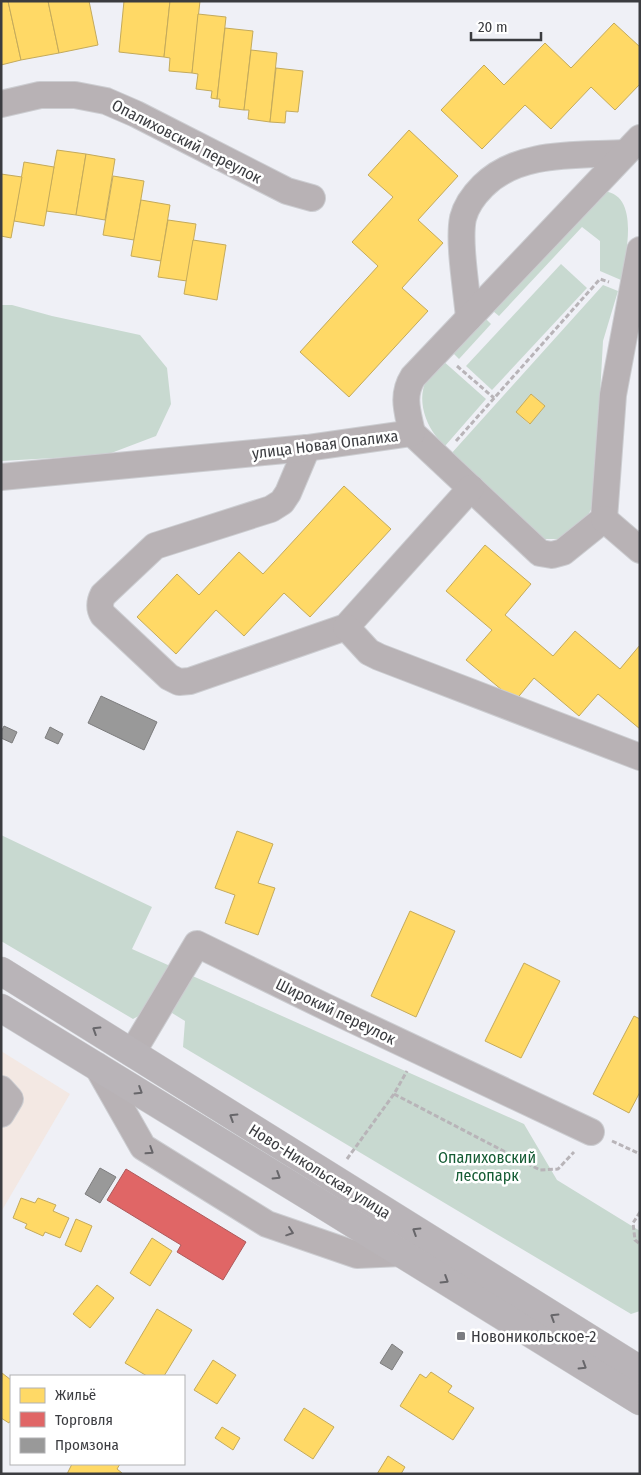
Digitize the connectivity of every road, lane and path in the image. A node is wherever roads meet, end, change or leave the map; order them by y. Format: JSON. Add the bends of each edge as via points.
{"nodes":[{"id":1,"x":1,"y":104,"type":"edge"},
{"id":2,"x":632,"y":146,"type":"edge"},
{"id":3,"x":312,"y":198,"type":"dead end"},
{"id":4,"x":640,"y":250,"type":"edge"},
{"id":5,"x":636,"y":285,"type":"edge"},
{"id":6,"x":470,"y":318,"type":"junction"},
{"id":7,"x":439,"y":350,"type":"junction"},
{"id":8,"x":494,"y":398,"type":"junction"},
{"id":9,"x":412,"y":433,"type":"junction"},
{"id":10,"x":307,"y":448,"type":"junction"},
{"id":11,"x":440,"y":459,"type":"junction"},
{"id":12,"x":1,"y":477,"type":"edge"},
{"id":13,"x":471,"y":488,"type":"junction"},
{"id":14,"x":604,"y":519,"type":"junction"},
{"id":15,"x":640,"y":550,"type":"edge"},
{"id":16,"x":346,"y":627,"type":"junction"},
{"id":17,"x":640,"y":757,"type":"edge"},
{"id":18,"x":1,"y":971,"type":"edge"},
{"id":19,"x":1,"y":1008,"type":"edge"},
{"id":20,"x":132,"y":1053,"type":"junction"},
{"id":21,"x":97,"y":1066,"type":"junction"},
{"id":22,"x":1,"y":1089,"type":"edge"},
{"id":23,"x":1,"y":1114,"type":"edge"},
{"id":24,"x":591,"y":1132,"type":"junction"},
{"id":25,"x":640,"y":1154,"type":"edge"},
{"id":26,"x":342,"y":1165,"type":"dead end"},
{"id":27,"x":640,"y":1212,"type":"edge"},
{"id":28,"x":640,"y":1244,"type":"edge"},
{"id":29,"x":402,"y":1253,"type":"junction"},
{"id":30,"x":640,"y":1370,"type":"edge"},
{"id":31,"x":640,"y":1401,"type":"edge"}],
"edges":[{"from":1,"to":3,"type":"street","name":"Опалиховский переулок","via":[[40,95],[76,95],[106,101],[287,191]]},
{"from":2,"to":6,"type":"street","name":"улица Новая Опалиха"},
{"from":2,"to":6,"type":"street","via":[[518,164],[493,176],[473,196],[463,218],[462,244]]},
{"from":4,"to":5,"type":"street"},
{"from":5,"to":8,"type":"path","via":[[600,279]]},
{"from":5,"to":14,"type":"street","via":[[613,395]]},
{"from":6,"to":7,"type":"street","name":"улица Новая Опалиха"},
{"from":7,"to":8,"type":"path"},
{"from":7,"to":9,"type":"street","name":"улица Новая Опалиха","via":[[407,387],[406,401]]},
{"from":8,"to":11,"type":"path"},
{"from":9,"to":10,"type":"street","name":"улица Новая Опалиха"},
{"from":9,"to":11,"type":"street"},
{"from":10,"to":12,"type":"street","name":"улица Новая Опалиха"},
{"from":10,"to":16,"type":"street","via":[[282,502],[271,509],[155,546],[103,595],[100,609],[169,677],[179,682]]},
{"from":11,"to":13,"type":"street"},
{"from":13,"to":14,"type":"street","via":[[540,552],[552,555],[563,552]]},
{"from":13,"to":16,"type":"street"},
{"from":14,"to":15,"type":"street"},
{"from":16,"to":17,"type":"street","via":[[369,652],[379,657]]},
{"from":20,"to":18,"type":"main road","name":"Ново-Никольская улица","one_way":true},
{"from":19,"to":21,"type":"main road","name":"Ново-Никольская улица"},
{"from":20,"to":24,"type":"street","name":"Широкий переулок","via":[[196,944]]},
{"from":30,"to":20,"type":"main road","name":"Ново-Никольская улица","one_way":true},
{"from":21,"to":29,"type":"main road","name":"Ново-Никольская улица","one_way":true},
{"from":21,"to":29,"type":"street","one_way":true,"via":[[143,1147],[267,1224],[357,1255]]},
{"from":22,"to":23,"type":"street","via":[[10,1099]]},
{"from":24,"to":25,"type":"path"},
{"from":24,"to":26,"type":"path","via":[[558,1169],[540,1170],[394,1094]]},
{"from":27,"to":28,"type":"path","via":[[633,1223],[634,1240]]},
{"from":29,"to":31,"type":"main road","name":"Ново-Никольская улица","one_way":true}]}
